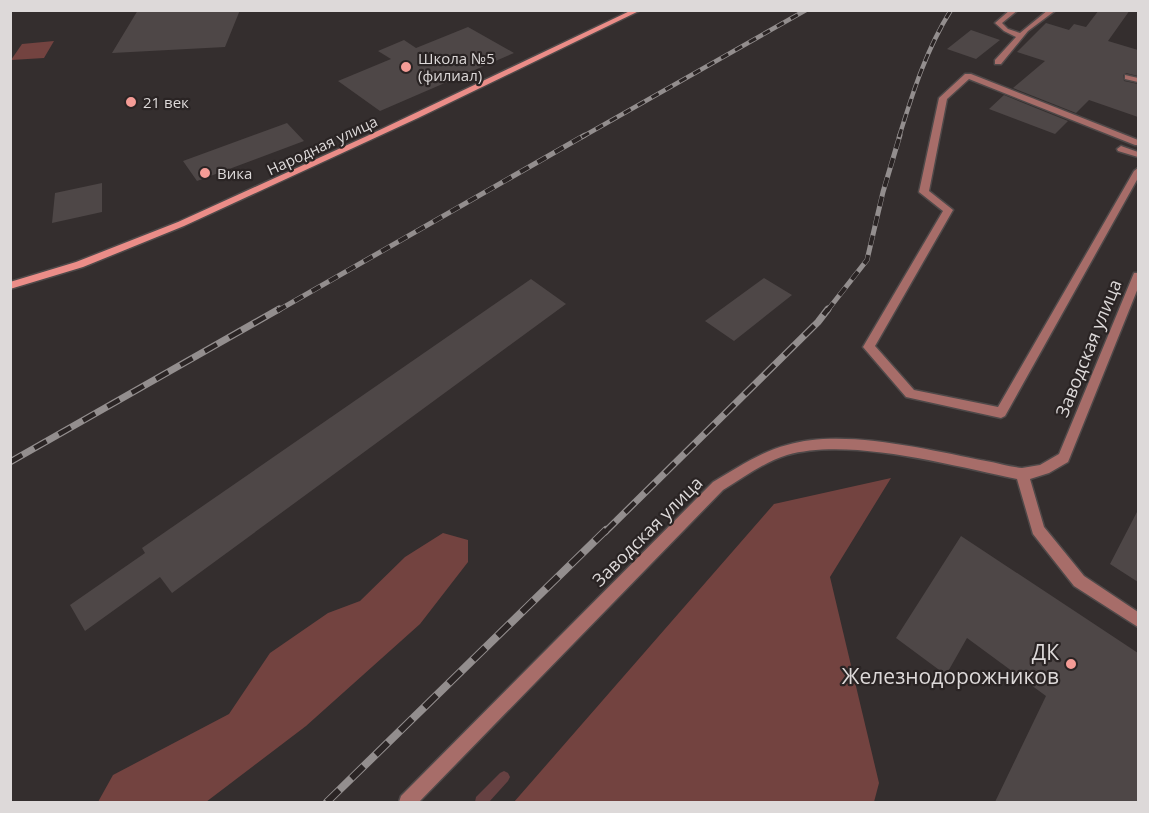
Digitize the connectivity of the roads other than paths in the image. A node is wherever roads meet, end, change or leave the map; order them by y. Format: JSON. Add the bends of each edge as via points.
{"nodes":[{"id":1,"x":638,"y":10,"type":"edge"},
{"id":2,"x":1015,"y":10,"type":"edge"},
{"id":3,"x":1053,"y":10,"type":"edge"},
{"id":4,"x":1021,"y":36,"type":"junction"},
{"id":5,"x":998,"y":62,"type":"dead end"},
{"id":6,"x":1128,"y":77,"type":"dead end"},
{"id":7,"x":1138,"y":80,"type":"edge"},
{"id":8,"x":1138,"y":143,"type":"edge"},
{"id":9,"x":1120,"y":149,"type":"dead end"},
{"id":10,"x":1138,"y":155,"type":"edge"},
{"id":11,"x":1138,"y":171,"type":"edge"},
{"id":12,"x":1138,"y":282,"type":"edge"},
{"id":13,"x":10,"y":286,"type":"edge"},
{"id":14,"x":1022,"y":474,"type":"junction"},
{"id":15,"x":1138,"y":620,"type":"edge"},
{"id":16,"x":407,"y":802,"type":"edge"}],
"edges":[{"from":1,"to":13,"type":"street","name":"Народная улица","via":[[159,235]]},
{"from":2,"to":4,"type":"street","via":[[998,23]]},
{"from":3,"to":4,"type":"street"},
{"from":4,"to":5,"type":"street"},
{"from":6,"to":7,"type":"street"},
{"from":8,"to":11,"type":"street","via":[[968,76],[943,98],[924,192],[948,210],[869,346],[910,394],[1001,413]]},
{"from":9,"to":10,"type":"street"},
{"from":12,"to":14,"type":"street","name":"Заводская улица","via":[[1064,458],[1045,470]]},
{"from":14,"to":15,"type":"street","via":[[1038,530],[1079,581]]},
{"from":14,"to":16,"type":"street","name":"Заводская улица","via":[[829,444],[798,447],[769,456],[718,486]]}]}
